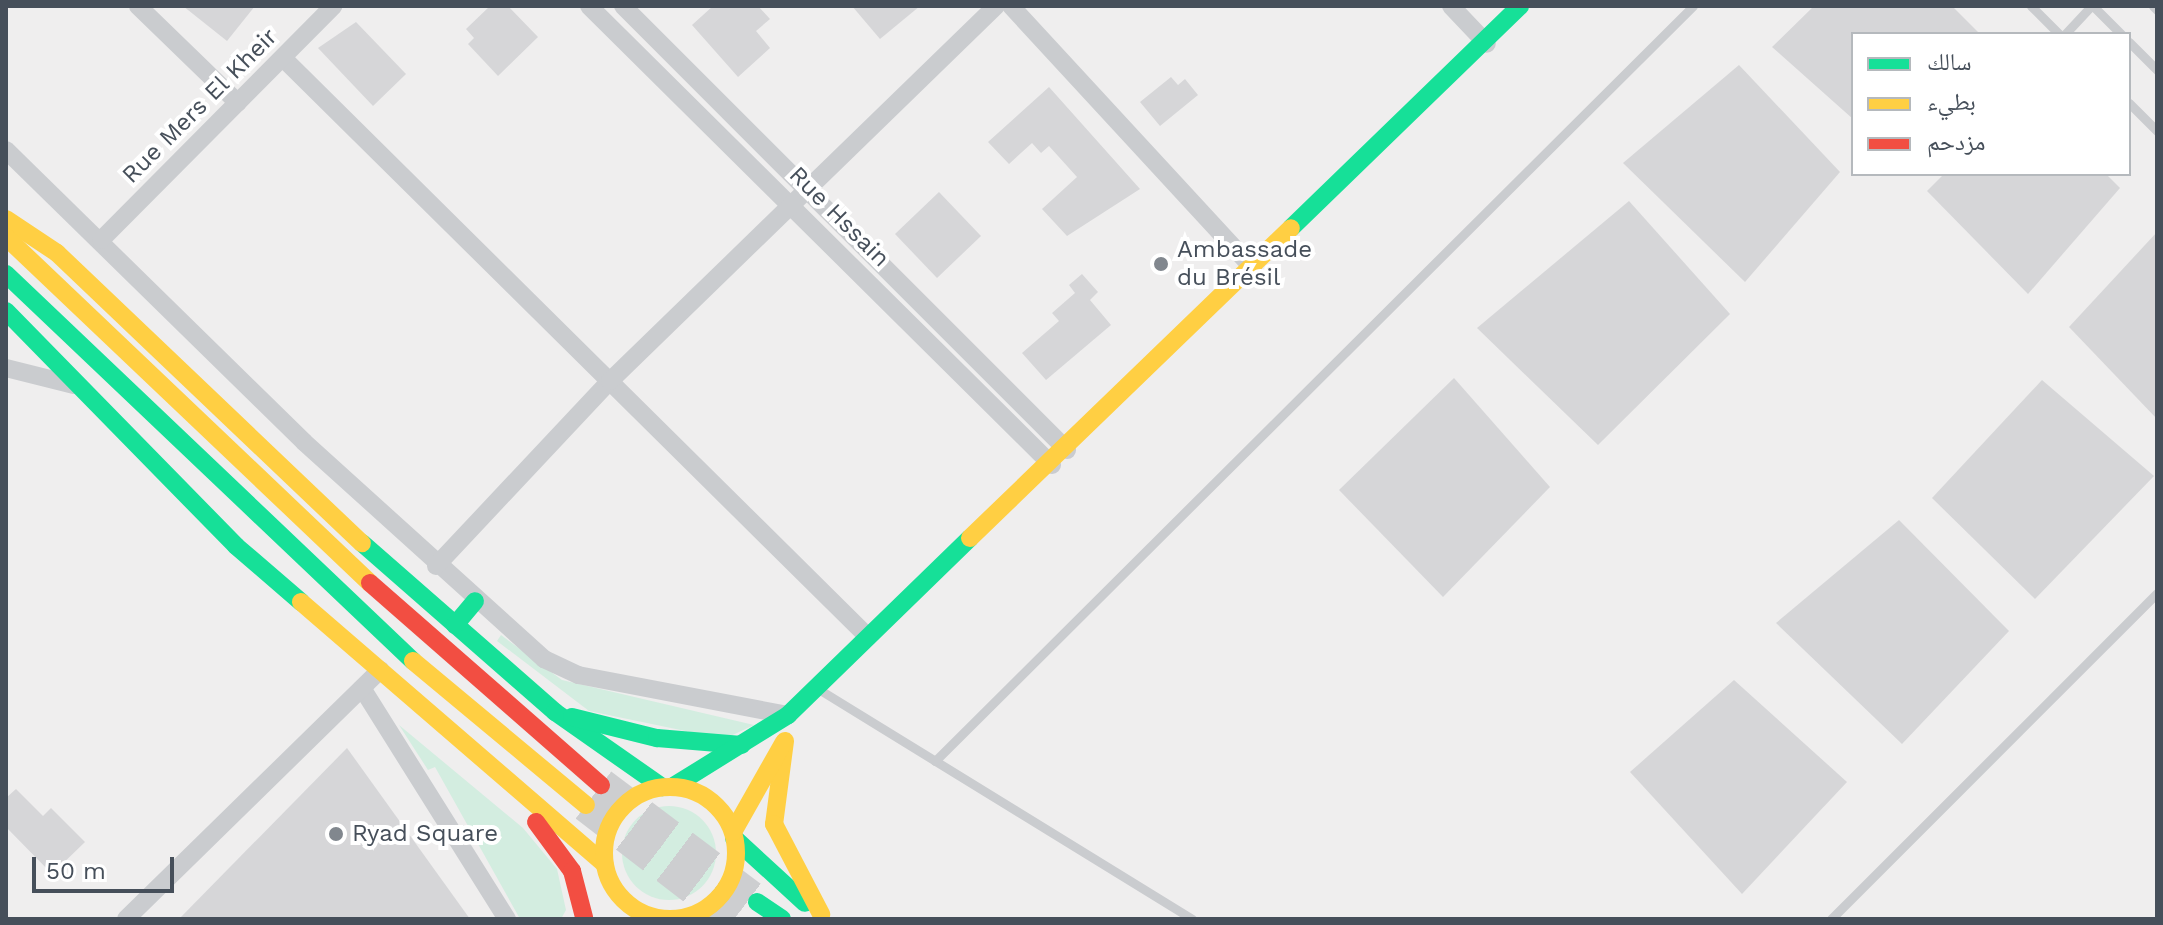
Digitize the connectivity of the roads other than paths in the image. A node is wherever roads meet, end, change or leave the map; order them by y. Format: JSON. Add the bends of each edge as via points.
{"nodes":[{"id":1,"x":138,"y":6,"type":"edge"},
{"id":2,"x":333,"y":6,"type":"edge"},
{"id":3,"x":589,"y":6,"type":"edge"},
{"id":4,"x":623,"y":6,"type":"edge"},
{"id":5,"x":996,"y":6,"type":"edge"},
{"id":6,"x":1011,"y":6,"type":"edge"},
{"id":7,"x":1451,"y":6,"type":"edge"},
{"id":8,"x":1520,"y":6,"type":"edge"},
{"id":9,"x":1693,"y":6,"type":"edge"},
{"id":10,"x":2031,"y":6,"type":"edge"},
{"id":11,"x":2092,"y":6,"type":"edge"},
{"id":12,"x":2153,"y":6,"type":"edge"},
{"id":13,"x":2157,"y":10,"type":"edge"},
{"id":14,"x":2060,"y":32,"type":"edge"},
{"id":15,"x":2064,"y":32,"type":"edge"},
{"id":16,"x":2119,"y":32,"type":"edge"},
{"id":17,"x":1487,"y":44,"type":"junction"},
{"id":18,"x":2131,"y":44,"type":"edge"},
{"id":19,"x":283,"y":58,"type":"junction"},
{"id":20,"x":2157,"y":70,"type":"edge"},
{"id":21,"x":238,"y":103,"type":"junction"},
{"id":22,"x":2131,"y":105,"type":"edge"},
{"id":23,"x":2157,"y":131,"type":"edge"},
{"id":24,"x":6,"y":150,"type":"edge"},
{"id":25,"x":809,"y":190,"type":"junction"},
{"id":26,"x":794,"y":204,"type":"junction"},
{"id":27,"x":6,"y":219,"type":"edge"},
{"id":28,"x":6,"y":237,"type":"edge"},
{"id":29,"x":101,"y":240,"type":"junction"},
{"id":30,"x":1253,"y":268,"type":"junction"},
{"id":31,"x":6,"y":274,"type":"edge"},
{"id":32,"x":6,"y":311,"type":"edge"},
{"id":33,"x":6,"y":368,"type":"edge"},
{"id":34,"x":610,"y":381,"type":"junction"},
{"id":35,"x":74,"y":385,"type":"junction"},
{"id":36,"x":1067,"y":450,"type":"junction"},
{"id":37,"x":1052,"y":465,"type":"junction"},
{"id":38,"x":436,"y":566,"type":"junction"},
{"id":39,"x":2157,"y":593,"type":"edge"},
{"id":40,"x":475,"y":601,"type":"junction"},
{"id":41,"x":455,"y":625,"type":"junction"},
{"id":42,"x":868,"y":637,"type":"junction"},
{"id":43,"x":380,"y":670,"type":"junction"},
{"id":44,"x":362,"y":688,"type":"junction"},
{"id":45,"x":816,"y":688,"type":"junction"},
{"id":46,"x":555,"y":712,"type":"junction"},
{"id":47,"x":788,"y":715,"type":"junction"},
{"id":48,"x":785,"y":741,"type":"junction"},
{"id":49,"x":745,"y":745,"type":"junction"},
{"id":50,"x":478,"y":752,"type":"junction"},
{"id":51,"x":935,"y":761,"type":"junction"},
{"id":52,"x":601,"y":785,"type":"tunnel mouth"},
{"id":53,"x":667,"y":787,"type":"junction"},
{"id":54,"x":586,"y":805,"type":"tunnel mouth"},
{"id":55,"x":733,"y":835,"type":"junction"},
{"id":56,"x":607,"y":871,"type":"junction"},
{"id":57,"x":757,"y":902,"type":"tunnel mouth"},
{"id":58,"x":825,"y":916,"type":"edge"},
{"id":59,"x":647,"y":917,"type":"edge"},
{"id":60,"x":583,"y":918,"type":"edge"},
{"id":61,"x":126,"y":919,"type":"edge"},
{"id":62,"x":507,"y":919,"type":"edge"},
{"id":63,"x":670,"y":919,"type":"edge"},
{"id":64,"x":782,"y":919,"type":"edge"},
{"id":65,"x":1192,"y":919,"type":"edge"},
{"id":66,"x":1831,"y":919,"type":"edge"}],
"edges":[{"from":1,"to":21,"type":"street"},
{"from":2,"to":19,"type":"street","name":"Rue Mers El Kheir"},
{"from":3,"to":26,"type":"street","name":"Rue Hssain"},
{"from":4,"to":25,"type":"street","name":"Rue Hssain"},
{"from":5,"to":25,"type":"street"},
{"from":6,"to":30,"type":"street"},
{"from":7,"to":17,"type":"street"},
{"from":8,"to":17,"type":"main road"},
{"from":9,"to":51,"type":"lane"},
{"from":10,"to":14,"type":"lane"},
{"from":11,"to":15,"type":"lane"},
{"from":11,"to":16,"type":"lane"},
{"from":12,"to":13,"type":"lane"},
{"from":17,"to":30,"type":"main road"},
{"from":18,"to":20,"type":"lane"},
{"from":19,"to":21,"type":"street","name":"Rue Mers El Kheir"},
{"from":19,"to":34,"type":"street"},
{"from":21,"to":29,"type":"street","name":"Rue Mers El Kheir"},
{"from":22,"to":23,"type":"lane"},
{"from":24,"to":29,"type":"street"},
{"from":25,"to":26,"type":"street"},
{"from":25,"to":36,"type":"street","name":"Rue Hssain"},
{"from":26,"to":34,"type":"street"},
{"from":26,"to":37,"type":"street","name":"Rue Hssain"},
{"from":27,"to":41,"type":"main road","via":[[57,253]]},
{"from":28,"to":52,"type":"main road","via":[[418,629]]},
{"from":29,"to":38,"type":"street"},
{"from":30,"to":36,"type":"main road"},
{"from":31,"to":54,"type":"main road","via":[[399,649]]},
{"from":32,"to":35,"type":"main road"},
{"from":33,"to":35,"type":"street"},
{"from":34,"to":38,"type":"street"},
{"from":34,"to":42,"type":"street"},
{"from":35,"to":43,"type":"main road","via":[[236,546]]},
{"from":36,"to":37,"type":"main road"},
{"from":37,"to":42,"type":"main road"},
{"from":38,"to":40,"type":"street"},
{"from":39,"to":66,"type":"lane"},
{"from":40,"to":41,"type":"main road"},
{"from":40,"to":47,"type":"street","via":[[568,672]]},
{"from":41,"to":46,"type":"main road"},
{"from":42,"to":45,"type":"main road"},
{"from":43,"to":44,"type":"street"},
{"from":43,"to":50,"type":"main road"},
{"from":44,"to":61,"type":"street"},
{"from":44,"to":62,"type":"street"},
{"from":45,"to":47,"type":"main road"},
{"from":45,"to":51,"type":"lane"},
{"from":46,"to":49,"type":"main road","via":[[657,738]]},
{"from":46,"to":53,"type":"main road"},
{"from":47,"to":48,"type":"main road"},
{"from":47,"to":49,"type":"main road"},
{"from":48,"to":55,"type":"main road"},
{"from":48,"to":58,"type":"main road","via":[[774,824],[785,857]]},
{"from":49,"to":53,"type":"main road"},
{"from":50,"to":56,"type":"main road"},
{"from":50,"to":60,"type":"main road","via":[[499,790],[565,856]]},
{"from":51,"to":65,"type":"lane"},
{"from":53,"to":55,"type":"main road","via":[[703,796]]},
{"from":53,"to":56,"type":"main road","via":[[617,814]]},
{"from":55,"to":58,"type":"main road","via":[[767,875]]},
{"from":55,"to":63,"type":"main road","via":[[733,872],[721,894],[703,910]]},
{"from":56,"to":59,"type":"main road"},
{"from":56,"to":60,"type":"main road"},
{"from":57,"to":64,"type":"main road"},
{"from":59,"to":63,"type":"main road"}]}
